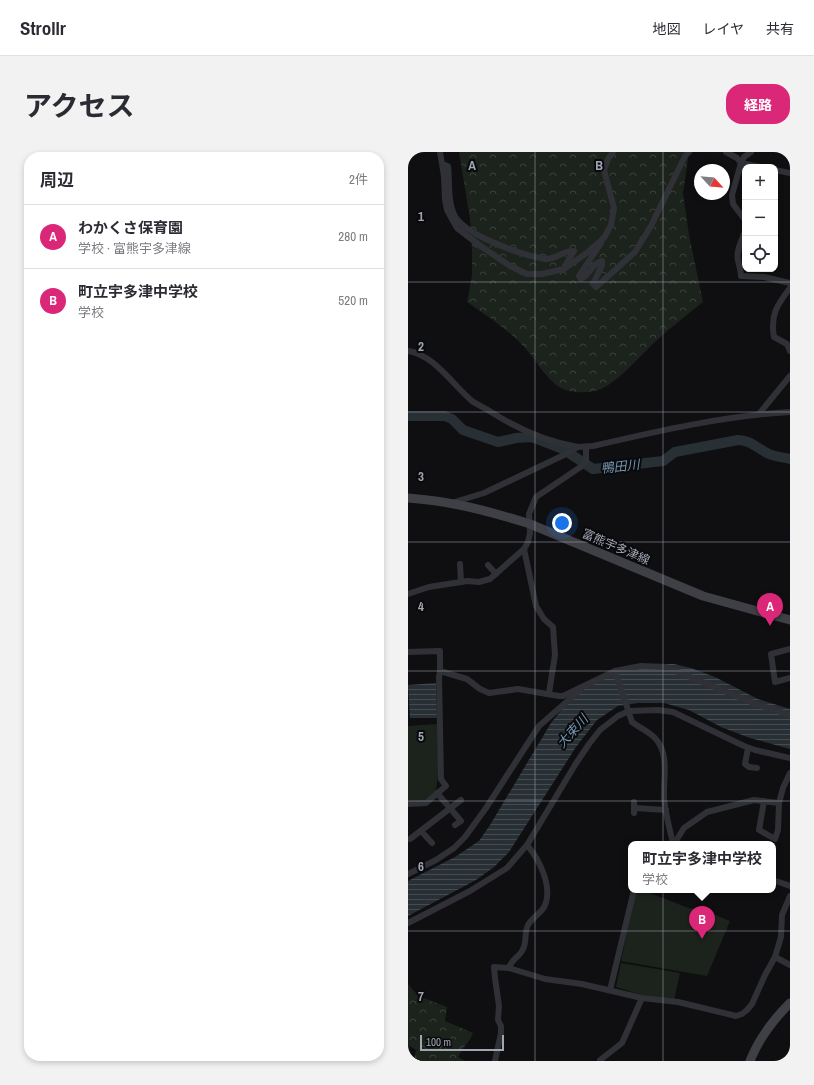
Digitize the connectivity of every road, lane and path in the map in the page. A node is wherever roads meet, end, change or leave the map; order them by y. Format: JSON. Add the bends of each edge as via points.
{"nodes":[{"id":1,"x":440,"y":152,"type":"edge"},
{"id":2,"x":612,"y":152,"type":"edge"},
{"id":3,"x":688,"y":152,"type":"edge"},
{"id":4,"x":726,"y":152,"type":"edge"},
{"id":5,"x":751,"y":152,"type":"edge"},
{"id":6,"x":741,"y":163,"type":"junction"},
{"id":7,"x":442,"y":164,"type":"junction"},
{"id":8,"x":746,"y":164,"type":"edge"},
{"id":9,"x":778,"y":171,"type":"edge"},
{"id":10,"x":790,"y":174,"type":"edge"},
{"id":11,"x":742,"y":216,"type":"edge"},
{"id":12,"x":743,"y":236,"type":"edge"},
{"id":13,"x":604,"y":238,"type":"junction"},
{"id":14,"x":564,"y":269,"type":"junction"},
{"id":15,"x":790,"y":283,"type":"edge"},
{"id":16,"x":790,"y":288,"type":"edge"},
{"id":17,"x":408,"y":351,"type":"edge"},
{"id":18,"x":790,"y":351,"type":"edge"},
{"id":19,"x":790,"y":376,"type":"edge"},
{"id":20,"x":790,"y":412,"type":"edge"},
{"id":21,"x":759,"y":414,"type":"junction"},
{"id":22,"x":578,"y":447,"type":"junction"},
{"id":23,"x":586,"y":447,"type":"junction"},
{"id":24,"x":408,"y":498,"type":"edge"},
{"id":25,"x":451,"y":503,"type":"junction"},
{"id":26,"x":530,"y":524,"type":"junction"},
{"id":27,"x":524,"y":549,"type":"junction"},
{"id":28,"x":460,"y":564,"type":"dead end"},
{"id":29,"x":488,"y":566,"type":"dead end"},
{"id":30,"x":496,"y":574,"type":"junction"},
{"id":31,"x":461,"y":582,"type":"junction"},
{"id":32,"x":408,"y":594,"type":"edge"},
{"id":33,"x":790,"y":620,"type":"edge"},
{"id":34,"x":790,"y":649,"type":"edge"},
{"id":35,"x":408,"y":652,"type":"edge"},
{"id":36,"x":440,"y":671,"type":"junction"},
{"id":37,"x":616,"y":671,"type":"junction"},
{"id":38,"x":790,"y":678,"type":"edge"},
{"id":39,"x":584,"y":686,"type":"junction"},
{"id":40,"x":549,"y":693,"type":"junction"},
{"id":41,"x":628,"y":709,"type":"junction"},
{"id":42,"x":790,"y":715,"type":"edge"},
{"id":43,"x":748,"y":748,"type":"junction"},
{"id":44,"x":790,"y":758,"type":"edge"},
{"id":45,"x":757,"y":768,"type":"dead end"},
{"id":46,"x":790,"y":773,"type":"edge"},
{"id":47,"x":437,"y":793,"type":"junction"},
{"id":48,"x":461,"y":800,"type":"dead end"},
{"id":49,"x":764,"y":802,"type":"junction"},
{"id":50,"x":780,"y":803,"type":"junction"},
{"id":51,"x":408,"y":804,"type":"edge"},
{"id":52,"x":450,"y":808,"type":"junction"},
{"id":53,"x":634,"y":808,"type":"dead end"},
{"id":54,"x":666,"y":810,"type":"junction"},
{"id":55,"x":455,"y":825,"type":"dead end"},
{"id":56,"x":422,"y":831,"type":"junction"},
{"id":57,"x":410,"y":839,"type":"dead end"},
{"id":58,"x":672,"y":841,"type":"edge"},
{"id":59,"x":675,"y":841,"type":"edge"},
{"id":60,"x":432,"y":843,"type":"dead end"},
{"id":61,"x":527,"y":845,"type":"junction"},
{"id":62,"x":408,"y":874,"type":"edge"},
{"id":63,"x":776,"y":881,"type":"edge"},
{"id":64,"x":790,"y":886,"type":"edge"},
{"id":65,"x":633,"y":893,"type":"edge"},
{"id":66,"x":790,"y":896,"type":"edge"},
{"id":67,"x":408,"y":923,"type":"edge"},
{"id":68,"x":775,"y":957,"type":"junction"},
{"id":69,"x":790,"y":965,"type":"edge"},
{"id":70,"x":509,"y":968,"type":"junction"},
{"id":71,"x":610,"y":990,"type":"junction"},
{"id":72,"x":642,"y":998,"type":"junction"},
{"id":73,"x":790,"y":1003,"type":"edge"},
{"id":74,"x":600,"y":1060,"type":"dead end"},
{"id":75,"x":495,"y":1061,"type":"edge"},
{"id":76,"x":750,"y":1061,"type":"edge"}],
"edges":[{"from":1,"to":7,"type":"street"},
{"from":2,"to":13,"type":"street","via":[[604,170],[614,208],[611,225]]},
{"from":3,"to":13,"type":"street","via":[[635,252],[596,287],[593,284],[602,261],[595,264],[586,277],[581,279],[579,276]]},
{"from":4,"to":6,"type":"street"},
{"from":5,"to":6,"type":"street"},
{"from":6,"to":8,"type":"street"},
{"from":6,"to":11,"type":"street","via":[[732,194],[732,204]]},
{"from":7,"to":14,"type":"street","via":[[445,200],[457,228],[510,266],[527,274],[542,274]]},
{"from":7,"to":14,"type":"street","via":[[448,166],[449,192],[456,218],[466,227],[502,247],[546,259],[569,250],[574,251]]},
{"from":9,"to":10,"type":"street"},
{"from":12,"to":15,"type":"street","via":[[739,244],[738,260],[741,276],[764,277]]},
{"from":13,"to":14,"type":"street"},
{"from":16,"to":18,"type":"street","via":[[773,317],[774,337],[787,344]]},
{"from":17,"to":22,"type":"street","via":[[416,352],[433,363],[473,402],[509,423],[543,438]]},
{"from":19,"to":21,"type":"street"},
{"from":20,"to":21,"type":"street"},
{"from":21,"to":23,"type":"street","via":[[688,425]]},
{"from":22,"to":23,"type":"street"},
{"from":22,"to":25,"type":"street","via":[[484,493]]},
{"from":23,"to":26,"type":"street","via":[[586,461],[582,466],[536,497],[529,514]]},
{"from":24,"to":25,"type":"main road","name":"富熊宇多津線"},
{"from":25,"to":26,"type":"main road","name":"富熊宇多津線"},
{"from":26,"to":27,"type":"street","via":[[528,542]]},
{"from":26,"to":33,"type":"main road","name":"富熊宇多津線","via":[[703,596]]},
{"from":27,"to":30,"type":"street"},
{"from":27,"to":40,"type":"street","via":[[536,606],[553,627],[555,655]]},
{"from":28,"to":31,"type":"street"},
{"from":29,"to":30,"type":"street"},
{"from":30,"to":31,"type":"street","via":[[490,579]]},
{"from":31,"to":32,"type":"street","via":[[429,587]]},
{"from":34,"to":38,"type":"street","via":[[771,654],[775,682]]},
{"from":35,"to":36,"type":"street","via":[[440,650]]},
{"from":36,"to":40,"type":"street","via":[[467,679],[489,693],[518,689]]},
{"from":36,"to":47,"type":"street","via":[[441,779],[446,786]]},
{"from":37,"to":39,"type":"street"},
{"from":37,"to":41,"type":"street"},
{"from":37,"to":42,"type":"street","via":[[641,666],[666,667],[756,704]]},
{"from":39,"to":40,"type":"street","via":[[563,696]]},
{"from":39,"to":62,"type":"street","via":[[539,726],[465,837],[436,860]]},
{"from":41,"to":43,"type":"street","via":[[672,712]]},
{"from":41,"to":54,"type":"street","via":[[632,722],[656,739],[662,750],[665,762]]},
{"from":41,"to":61,"type":"street","via":[[605,726],[589,744]]},
{"from":43,"to":44,"type":"street"},
{"from":43,"to":45,"type":"street","via":[[745,764]]},
{"from":46,"to":50,"type":"street"},
{"from":47,"to":51,"type":"street","via":[[426,803]]},
{"from":47,"to":52,"type":"street"},
{"from":48,"to":52,"type":"street"},
{"from":49,"to":50,"type":"street"},
{"from":49,"to":50,"type":"street","via":[[758,830],[775,839]]},
{"from":49,"to":59,"type":"street","via":[[754,800],[707,812],[684,828]]},
{"from":52,"to":55,"type":"street","via":[[461,821]]},
{"from":52,"to":56,"type":"street"},
{"from":53,"to":54,"type":"street"},
{"from":54,"to":58,"type":"street"},
{"from":56,"to":57,"type":"street"},
{"from":56,"to":60,"type":"street"},
{"from":61,"to":67,"type":"street","via":[[510,864],[493,877]]},
{"from":61,"to":70,"type":"street","via":[[542,870],[547,901],[529,925],[523,950],[510,963]]},
{"from":63,"to":64,"type":"street"},
{"from":65,"to":71,"type":"street"},
{"from":66,"to":68,"type":"street","via":[[782,915],[781,937]]},
{"from":68,"to":69,"type":"street"},
{"from":68,"to":72,"type":"street","via":[[752,1004],[736,1016],[678,1002]]},
{"from":70,"to":71,"type":"street","via":[[545,979]]},
{"from":70,"to":75,"type":"street","via":[[494,967],[499,1006],[498,1020],[501,1026]]},
{"from":71,"to":72,"type":"street"},
{"from":72,"to":74,"type":"street","via":[[622,1043]]},
{"from":73,"to":76,"type":"main road","via":[[762,1037]]}]}
